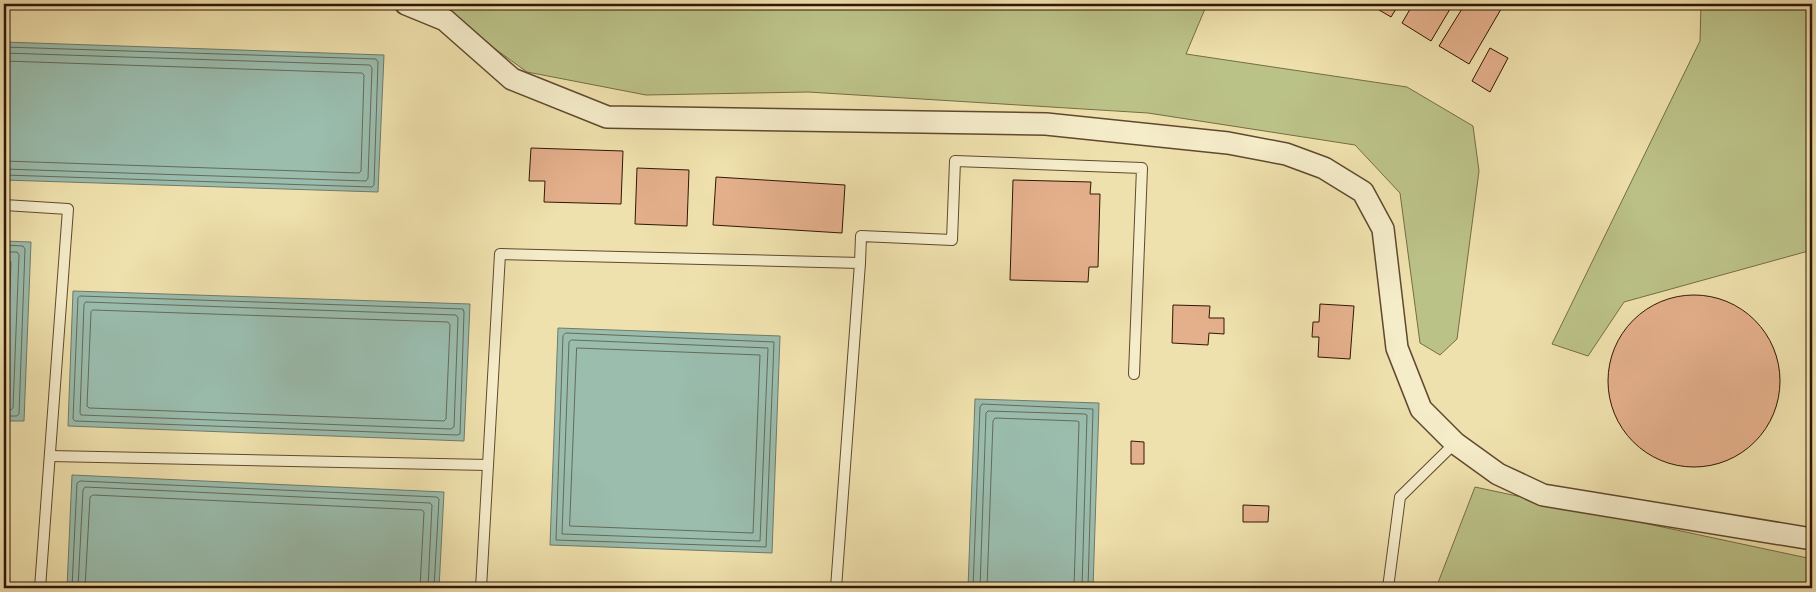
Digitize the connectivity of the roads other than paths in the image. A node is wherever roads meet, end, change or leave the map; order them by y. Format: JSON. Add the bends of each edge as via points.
{"nodes":[{"id":1,"x":406,"y":4,"type":"edge"},
{"id":2,"x":4,"y":206,"type":"edge"},
{"id":3,"x":860,"y":263,"type":"junction"},
{"id":4,"x":1134,"y":374,"type":"dead end"},
{"id":5,"x":1455,"y":443,"type":"junction"},
{"id":6,"x":50,"y":456,"type":"junction"},
{"id":7,"x":488,"y":465,"type":"junction"},
{"id":8,"x":1812,"y":539,"type":"edge"},
{"id":9,"x":40,"y":588,"type":"edge"},
{"id":10,"x":481,"y":588,"type":"edge"},
{"id":11,"x":836,"y":588,"type":"edge"},
{"id":12,"x":1388,"y":588,"type":"edge"}],
"edges":[{"from":1,"to":5,"type":"street","via":[[445,20],[512,79],[606,117],[1046,124],[1228,144],[1286,154],[1324,168],[1363,192],[1382,229],[1397,348],[1420,409]]},
{"from":2,"to":6,"type":"lane","via":[[68,209]]},
{"from":3,"to":4,"type":"lane","via":[[861,236],[952,240],[955,160],[1142,168]]},
{"from":3,"to":7,"type":"lane","via":[[500,254]]},
{"from":3,"to":11,"type":"lane"},
{"from":5,"to":8,"type":"street","via":[[1498,474],[1543,495]]},
{"from":5,"to":12,"type":"lane","via":[[1400,497]]},
{"from":6,"to":7,"type":"lane"},
{"from":6,"to":9,"type":"lane"},
{"from":7,"to":10,"type":"lane"}]}
